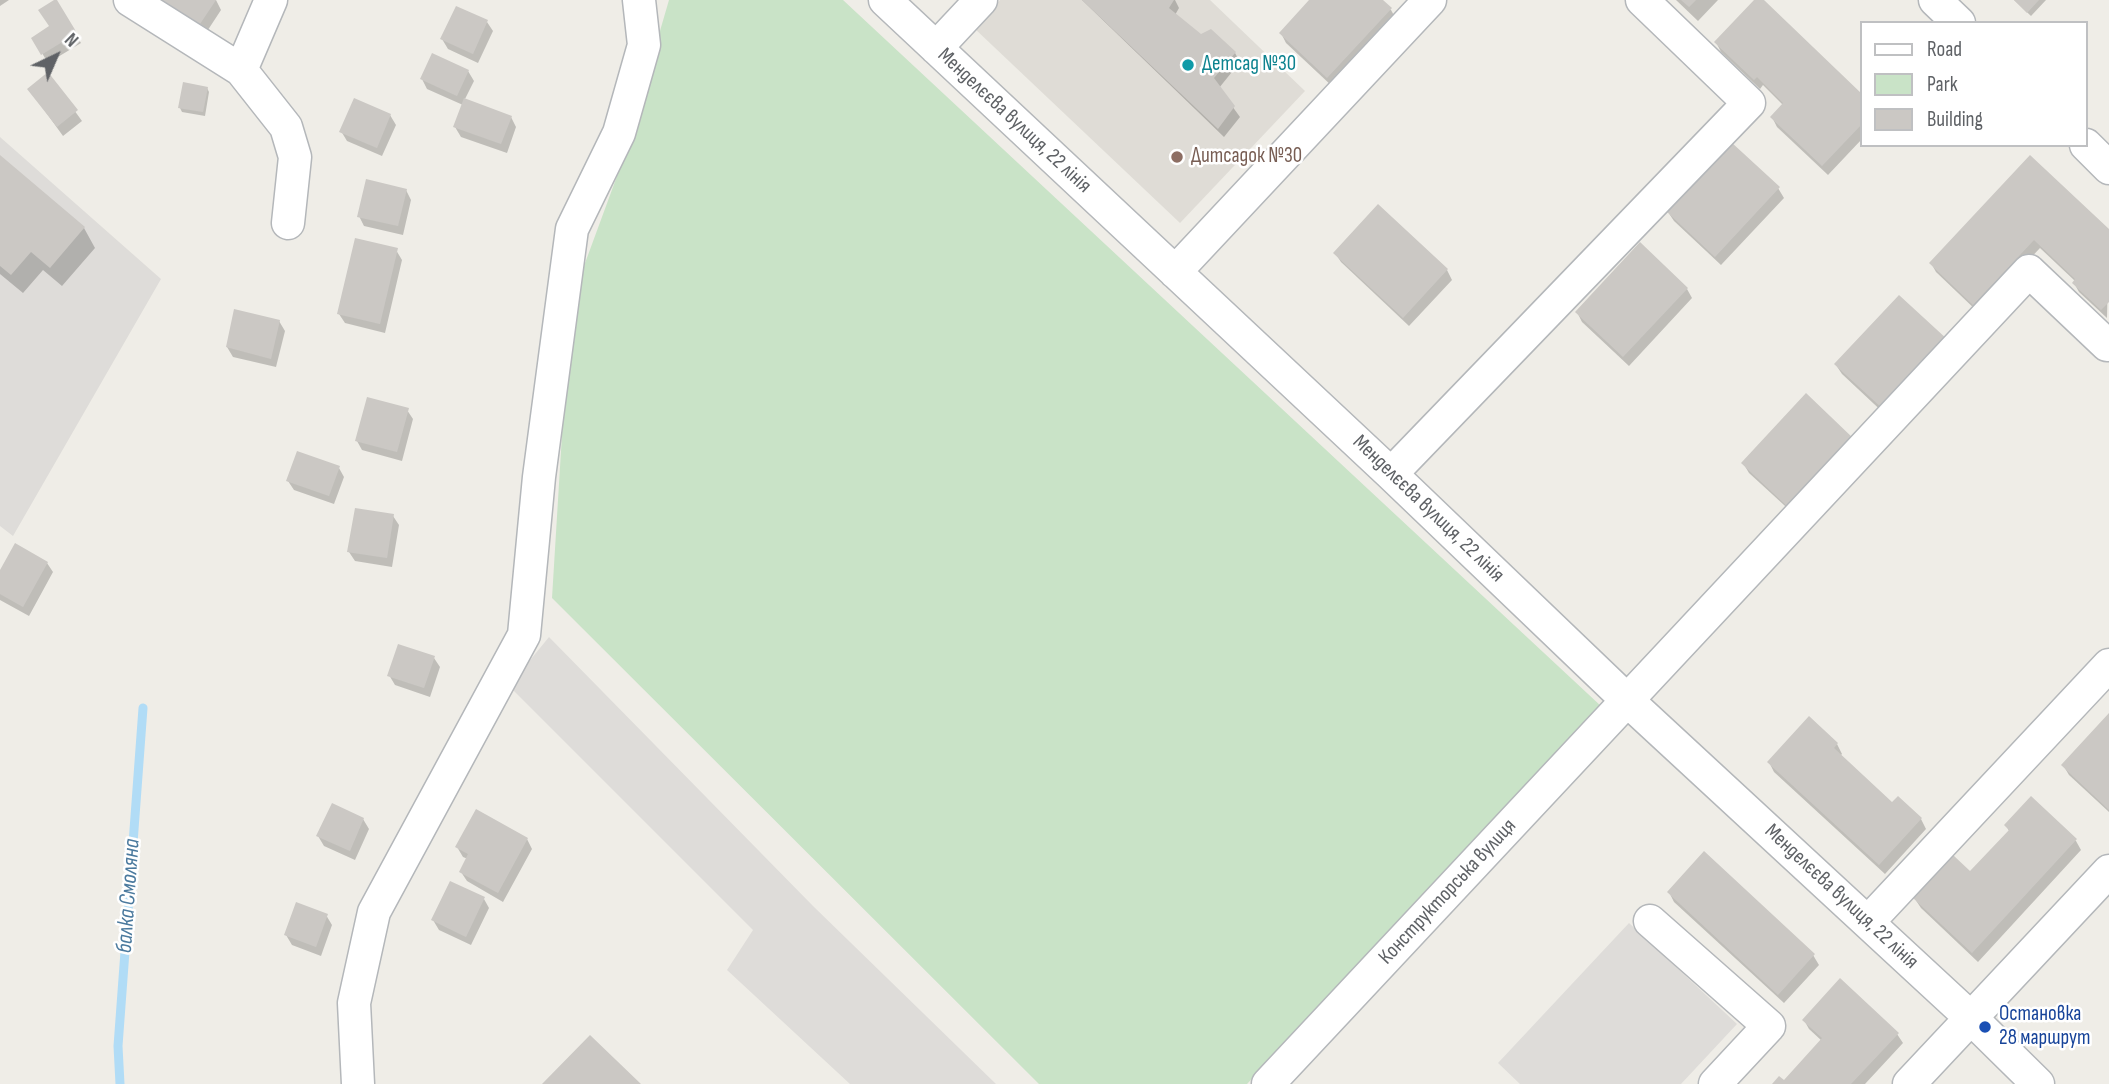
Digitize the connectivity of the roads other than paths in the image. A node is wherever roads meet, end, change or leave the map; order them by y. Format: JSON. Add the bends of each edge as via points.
{"nodes":[{"id":1,"x":130,"y":0,"type":"edge"},
{"id":2,"x":271,"y":0,"type":"edge"},
{"id":3,"x":639,"y":0,"type":"edge"},
{"id":4,"x":885,"y":0,"type":"edge"},
{"id":5,"x":981,"y":0,"type":"edge"},
{"id":6,"x":1430,"y":0,"type":"edge"},
{"id":7,"x":1642,"y":0,"type":"edge"},
{"id":8,"x":1935,"y":0,"type":"edge"},
{"id":9,"x":1957,"y":21,"type":"edge"},
{"id":10,"x":936,"y":48,"type":"junction"},
{"id":11,"x":241,"y":70,"type":"junction"},
{"id":12,"x":2088,"y":147,"type":"edge"},
{"id":13,"x":2109,"y":168,"type":"edge"},
{"id":14,"x":288,"y":223,"type":"dead end"},
{"id":15,"x":1175,"y":272,"type":"junction"},
{"id":16,"x":2108,"y":345,"type":"edge"},
{"id":17,"x":1391,"y":474,"type":"junction"},
{"id":18,"x":2109,"y":665,"type":"edge"},
{"id":19,"x":1628,"y":701,"type":"junction"},
{"id":20,"x":2109,"y":871,"type":"edge"},
{"id":21,"x":1650,"y":921,"type":"dead end"},
{"id":22,"x":1868,"y":922,"type":"junction"},
{"id":23,"x":1971,"y":1017,"type":"junction"},
{"id":24,"x":358,"y":1084,"type":"edge"},
{"id":25,"x":1268,"y":1084,"type":"edge"},
{"id":26,"x":1715,"y":1084,"type":"edge"},
{"id":27,"x":1909,"y":1084,"type":"edge"},
{"id":28,"x":2038,"y":1084,"type":"edge"}],
"edges":[{"from":1,"to":11,"type":"street"},
{"from":2,"to":11,"type":"street"},
{"from":3,"to":24,"type":"street","via":[[644,45],[619,133],[572,229],[539,477],[524,635],[374,912],[354,1003]]},
{"from":4,"to":10,"type":"street","name":"Менделєєва вулиця, 22 лінія"},
{"from":5,"to":10,"type":"street"},
{"from":6,"to":15,"type":"street"},
{"from":7,"to":17,"type":"street","via":[[1749,103]]},
{"from":8,"to":9,"type":"street"},
{"from":10,"to":15,"type":"street","name":"Менделєєва вулиця, 22 лінія"},
{"from":11,"to":14,"type":"street","via":[[286,127],[295,157]]},
{"from":12,"to":13,"type":"street"},
{"from":15,"to":17,"type":"street","name":"Менделєєва вулиця, 22 лінія"},
{"from":16,"to":19,"type":"street","name":"Конструкторська вулиця","via":[[2029,271]]},
{"from":17,"to":19,"type":"street","name":"Менделєєва вулиця, 22 лінія"},
{"from":18,"to":22,"type":"street"},
{"from":19,"to":22,"type":"street","name":"Менделєєва вулиця, 22 лінія"},
{"from":19,"to":25,"type":"street","name":"Конструкторська вулиця"},
{"from":20,"to":23,"type":"street"},
{"from":21,"to":26,"type":"street","via":[[1769,1026]]},
{"from":22,"to":23,"type":"street","name":"Менделєєва вулиця, 22 лінія"},
{"from":23,"to":27,"type":"street"},
{"from":23,"to":28,"type":"street","name":"Менделєєва вулиця, 22 лінія"}]}
